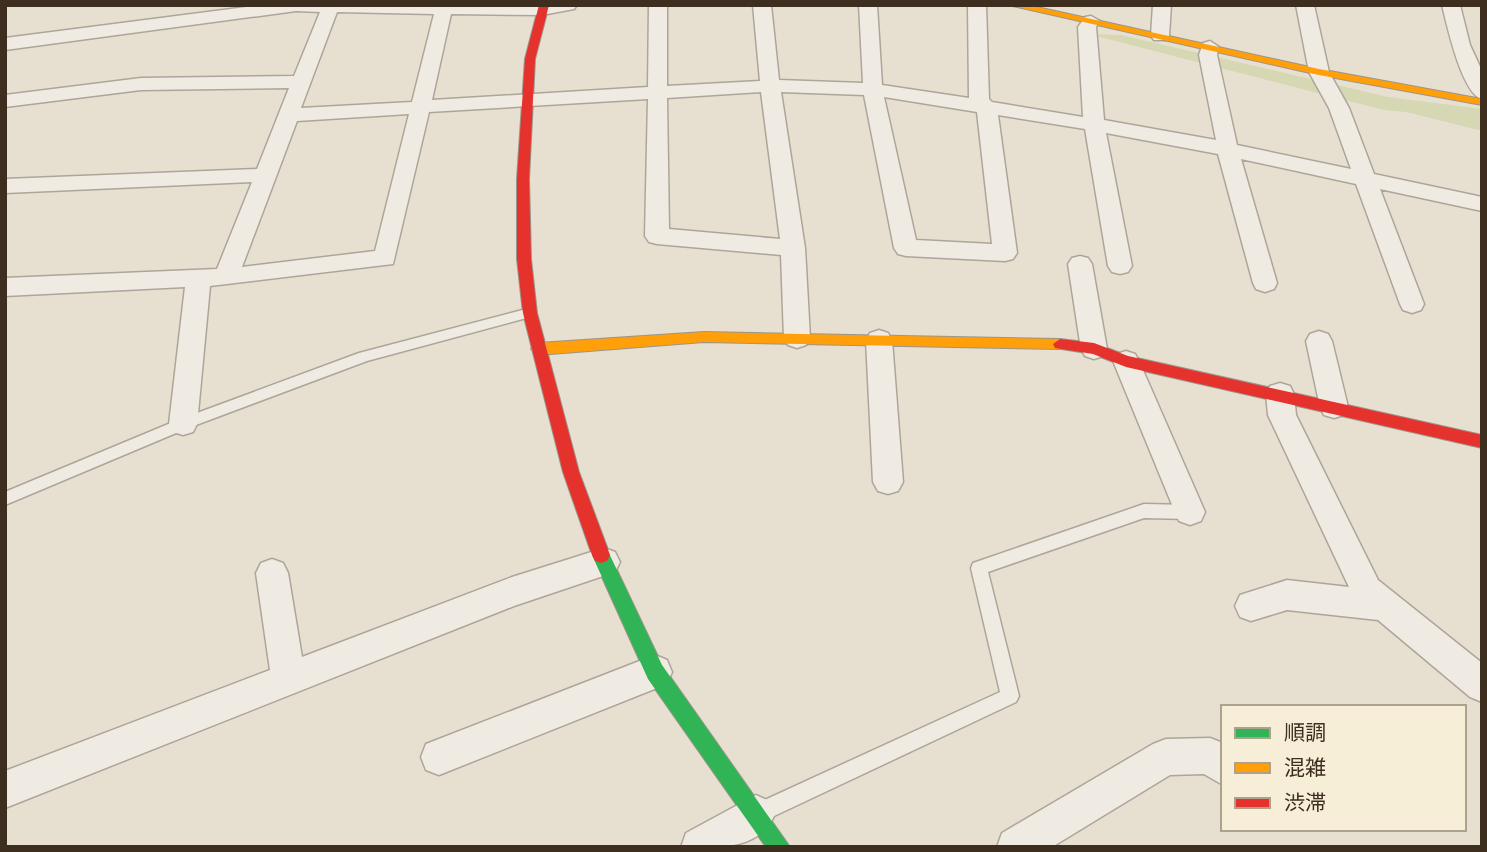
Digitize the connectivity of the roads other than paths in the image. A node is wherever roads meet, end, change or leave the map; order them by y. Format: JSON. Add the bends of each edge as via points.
{"nodes":[{"id":1,"x":568,"y":5,"type":"edge"},
{"id":2,"x":658,"y":5,"type":"edge"},
{"id":3,"x":762,"y":5,"type":"edge"},
{"id":4,"x":868,"y":5,"type":"edge"},
{"id":5,"x":978,"y":5,"type":"edge"},
{"id":6,"x":1013,"y":5,"type":"edge"},
{"id":7,"x":1162,"y":5,"type":"edge"},
{"id":8,"x":1305,"y":5,"type":"edge"},
{"id":9,"x":1451,"y":5,"type":"edge"},
{"id":10,"x":330,"y":6,"type":"edge"},
{"id":11,"x":1018,"y":6,"type":"edge"},
{"id":12,"x":444,"y":8,"type":"junction"},
{"id":13,"x":543,"y":8,"type":"edge"},
{"id":14,"x":1091,"y":21,"type":"junction"},
{"id":15,"x":1160,"y":36,"type":"junction"},
{"id":16,"x":5,"y":44,"type":"edge"},
{"id":17,"x":1210,"y":47,"type":"junction"},
{"id":18,"x":1318,"y":72,"type":"junction"},
{"id":19,"x":301,"y":82,"type":"junction"},
{"id":20,"x":770,"y":86,"type":"junction"},
{"id":21,"x":873,"y":89,"type":"junction"},
{"id":22,"x":659,"y":92,"type":"junction"},
{"id":23,"x":1482,"y":93,"type":"edge"},
{"id":24,"x":528,"y":100,"type":"junction"},
{"id":25,"x":5,"y":102,"type":"edge"},
{"id":26,"x":1482,"y":102,"type":"edge"},
{"id":27,"x":422,"y":106,"type":"junction"},
{"id":28,"x":987,"y":109,"type":"junction"},
{"id":29,"x":288,"y":115,"type":"junction"},
{"id":30,"x":1094,"y":123,"type":"junction"},
{"id":31,"x":1228,"y":150,"type":"junction"},
{"id":32,"x":265,"y":175,"type":"junction"},
{"id":33,"x":1364,"y":179,"type":"junction"},
{"id":34,"x":5,"y":186,"type":"edge"},
{"id":35,"x":1482,"y":204,"type":"edge"},
{"id":36,"x":793,"y":248,"type":"junction"},
{"id":37,"x":1080,"y":264,"type":"dead end"},
{"id":38,"x":1119,"y":266,"type":"dead end"},
{"id":39,"x":226,"y":278,"type":"junction"},
{"id":40,"x":198,"y":279,"type":"junction"},
{"id":41,"x":1265,"y":283,"type":"dead end"},
{"id":42,"x":5,"y":287,"type":"edge"},
{"id":43,"x":1412,"y":304,"type":"dead end"},
{"id":44,"x":530,"y":313,"type":"junction"},
{"id":45,"x":797,"y":338,"type":"junction"},
{"id":46,"x":879,"y":340,"type":"junction"},
{"id":47,"x":1319,"y":341,"type":"dead end"},
{"id":48,"x":538,"y":349,"type":"junction"},
{"id":49,"x":1094,"y":349,"type":"junction"},
{"id":50,"x":1126,"y":361,"type":"junction"},
{"id":51,"x":1280,"y":394,"type":"junction"},
{"id":52,"x":1334,"y":407,"type":"junction"},
{"id":53,"x":183,"y":424,"type":"junction"},
{"id":54,"x":1482,"y":442,"type":"edge"},
{"id":55,"x":888,"y":482,"type":"dead end"},
{"id":56,"x":5,"y":499,"type":"edge"},
{"id":57,"x":1190,"y":512,"type":"joint"},
{"id":58,"x":604,"y":562,"type":"junction"},
{"id":59,"x":272,"y":573,"type":"dead end"},
{"id":60,"x":1251,"y":606,"type":"dead end"},
{"id":61,"x":1385,"y":606,"type":"junction"},
{"id":62,"x":655,"y":672,"type":"junction"},
{"id":63,"x":289,"y":679,"type":"junction"},
{"id":64,"x":1482,"y":685,"type":"edge"},
{"id":65,"x":439,"y":757,"type":"dead end"},
{"id":66,"x":1221,"y":765,"type":"edge"},
{"id":67,"x":5,"y":790,"type":"edge"},
{"id":68,"x":756,"y":814,"type":"junction"},
{"id":69,"x":700,"y":847,"type":"edge"},
{"id":70,"x":779,"y":847,"type":"edge"},
{"id":71,"x":1016,"y":847,"type":"edge"}],
"edges":[{"from":1,"to":13,"type":"street"},
{"from":2,"to":22,"type":"street"},
{"from":3,"to":20,"type":"street"},
{"from":4,"to":21,"type":"street"},
{"from":5,"to":28,"type":"street","via":[[979,100]]},
{"from":6,"to":11,"type":"street"},
{"from":7,"to":15,"type":"street"},
{"from":8,"to":18,"type":"street"},
{"from":9,"to":23,"type":"street","via":[[1461,45]]},
{"from":10,"to":12,"type":"street"},
{"from":10,"to":16,"type":"street","via":[[296,6]]},
{"from":10,"to":19,"type":"street"},
{"from":11,"to":14,"type":"street"},
{"from":12,"to":13,"type":"street"},
{"from":12,"to":27,"type":"street"},
{"from":13,"to":24,"type":"street","via":[[530,60]]},
{"from":14,"to":15,"type":"street"},
{"from":14,"to":30,"type":"street","via":[[1087,27]]},
{"from":15,"to":17,"type":"street"},
{"from":17,"to":18,"type":"street"},
{"from":17,"to":31,"type":"street"},
{"from":18,"to":26,"type":"street"},
{"from":18,"to":33,"type":"street","via":[[1339,108]]},
{"from":19,"to":25,"type":"street","via":[[141,84]]},
{"from":19,"to":29,"type":"street"},
{"from":20,"to":21,"type":"street"},
{"from":20,"to":22,"type":"street"},
{"from":20,"to":36,"type":"street"},
{"from":21,"to":28,"type":"street"},
{"from":21,"to":28,"type":"street","via":[[906,248],[1005,253]]},
{"from":22,"to":24,"type":"street"},
{"from":22,"to":36,"type":"street","via":[[657,236]]},
{"from":24,"to":27,"type":"street"},
{"from":24,"to":44,"type":"street","via":[[523,179]]},
{"from":27,"to":29,"type":"street"},
{"from":27,"to":39,"type":"street","via":[[385,258]]},
{"from":28,"to":30,"type":"street"},
{"from":29,"to":32,"type":"street"},
{"from":30,"to":31,"type":"street"},
{"from":30,"to":38,"type":"street"},
{"from":31,"to":33,"type":"street"},
{"from":31,"to":41,"type":"street"},
{"from":32,"to":34,"type":"street"},
{"from":32,"to":39,"type":"street"},
{"from":33,"to":35,"type":"street"},
{"from":33,"to":43,"type":"street"},
{"from":36,"to":45,"type":"street"},
{"from":37,"to":49,"type":"street"},
{"from":39,"to":40,"type":"street"},
{"from":40,"to":42,"type":"street"},
{"from":40,"to":53,"type":"street"},
{"from":44,"to":48,"type":"street"},
{"from":44,"to":53,"type":"lane","via":[[364,357]]},
{"from":45,"to":46,"type":"street"},
{"from":45,"to":48,"type":"street","via":[[634,340]]},
{"from":46,"to":49,"type":"street"},
{"from":46,"to":55,"type":"street"},
{"from":47,"to":52,"type":"street"},
{"from":48,"to":58,"type":"street","via":[[571,472]]},
{"from":49,"to":50,"type":"street"},
{"from":50,"to":51,"type":"street"},
{"from":50,"to":57,"type":"street"},
{"from":51,"to":52,"type":"street"},
{"from":51,"to":61,"type":"street","via":[[1282,415],[1367,591]]},
{"from":52,"to":54,"type":"street"},
{"from":53,"to":56,"type":"lane"},
{"from":57,"to":68,"type":"lane","via":[[1144,511],[979,568],[1010,695]]},
{"from":58,"to":62,"type":"street"},
{"from":58,"to":63,"type":"street","via":[[512,592]]},
{"from":59,"to":63,"type":"street"},
{"from":60,"to":61,"type":"street","via":[[1287,595]]},
{"from":61,"to":64,"type":"street"},
{"from":62,"to":65,"type":"street"},
{"from":62,"to":68,"type":"street"},
{"from":63,"to":67,"type":"street"},
{"from":66,"to":71,"type":"street","via":[[1210,756],[1166,757]]},
{"from":68,"to":69,"type":"street"},
{"from":68,"to":70,"type":"street"}]}
